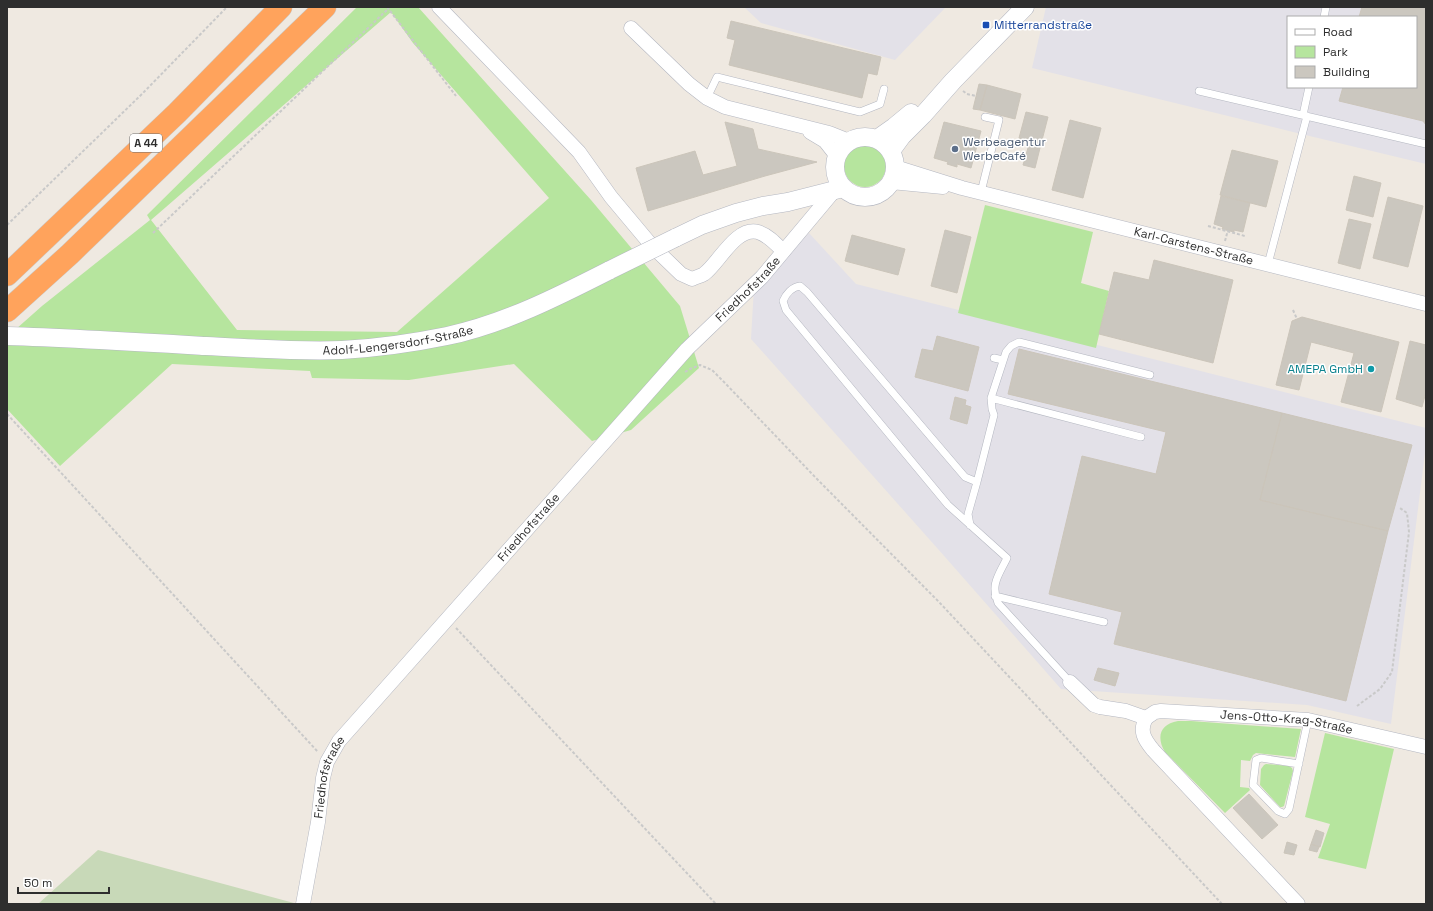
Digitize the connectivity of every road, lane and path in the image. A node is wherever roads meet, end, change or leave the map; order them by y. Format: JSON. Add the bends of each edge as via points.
{"nodes":[{"id":1,"x":227,"y":7,"type":"edge"},
{"id":2,"x":281,"y":7,"type":"edge"},
{"id":3,"x":325,"y":7,"type":"edge"},
{"id":4,"x":438,"y":7,"type":"edge"},
{"id":5,"x":1025,"y":7,"type":"edge"},
{"id":6,"x":388,"y":8,"type":"edge"},
{"id":7,"x":631,"y":28,"type":"dead end"},
{"id":8,"x":953,"y":81,"type":"junction"},
{"id":9,"x":1309,"y":88,"type":"edge"},
{"id":10,"x":884,"y":89,"type":"dead end"},
{"id":11,"x":1199,"y":91,"type":"dead end"},
{"id":12,"x":456,"y":96,"type":"dead end"},
{"id":13,"x":707,"y":98,"type":"junction"},
{"id":14,"x":1305,"y":116,"type":"junction"},
{"id":15,"x":985,"y":117,"type":"dead end"},
{"id":16,"x":799,"y":125,"type":"junction"},
{"id":17,"x":877,"y":139,"type":"junction"},
{"id":18,"x":849,"y":141,"type":"junction"},
{"id":19,"x":1426,"y":144,"type":"edge"},
{"id":20,"x":836,"y":155,"type":"junction"},
{"id":21,"x":892,"y":167,"type":"junction"},
{"id":22,"x":837,"y":184,"type":"junction"},
{"id":23,"x":981,"y":192,"type":"junction"},
{"id":24,"x":7,"y":225,"type":"edge"},
{"id":25,"x":1208,"y":226,"type":"dead end"},
{"id":26,"x":153,"y":233,"type":"dead end"},
{"id":27,"x":1245,"y":236,"type":"dead end"},
{"id":28,"x":783,"y":251,"type":"junction"},
{"id":29,"x":1268,"y":264,"type":"junction"},
{"id":30,"x":7,"y":275,"type":"edge"},
{"id":31,"x":1426,"y":304,"type":"edge"},
{"id":32,"x":1293,"y":310,"type":"dead end"},
{"id":33,"x":7,"y":311,"type":"edge"},
{"id":34,"x":1296,"y":319,"type":"dead end"},
{"id":35,"x":7,"y":336,"type":"edge"},
{"id":36,"x":994,"y":358,"type":"dead end"},
{"id":37,"x":1002,"y":360,"type":"junction"},
{"id":38,"x":685,"y":373,"type":"dead end"},
{"id":39,"x":1150,"y":376,"type":"dead end"},
{"id":40,"x":991,"y":398,"type":"junction"},
{"id":41,"x":7,"y":414,"type":"edge"},
{"id":42,"x":1141,"y":438,"type":"dead end"},
{"id":43,"x":977,"y":482,"type":"junction"},
{"id":44,"x":1400,"y":508,"type":"dead end"},
{"id":45,"x":970,"y":525,"type":"junction"},
{"id":46,"x":995,"y":596,"type":"junction"},
{"id":47,"x":448,"y":620,"type":"junction"},
{"id":48,"x":1104,"y":622,"type":"dead end"},
{"id":49,"x":1070,"y":682,"type":"joint"},
{"id":50,"x":1357,"y":706,"type":"dead end"},
{"id":51,"x":1146,"y":718,"type":"junction"},
{"id":52,"x":1308,"y":720,"type":"junction"},
{"id":53,"x":1426,"y":747,"type":"edge"},
{"id":54,"x":327,"y":762,"type":"junction"},
{"id":55,"x":1299,"y":764,"type":"junction"},
{"id":56,"x":303,"y":904,"type":"edge"},
{"id":57,"x":716,"y":904,"type":"edge"},
{"id":58,"x":1222,"y":904,"type":"edge"},
{"id":59,"x":1298,"y":904,"type":"edge"}],
"edges":[{"from":1,"to":24,"type":"path"},
{"from":2,"to":30,"type":"highway","number":"A 44","via":[[177,113]]},
{"from":3,"to":33,"type":"highway","number":"A 44","via":[[70,254]]},
{"from":4,"to":28,"type":"street","via":[[579,152],[611,198],[652,246],[681,274],[692,279],[704,275],[740,235],[751,232],[768,236]]},
{"from":5,"to":8,"type":"street"},
{"from":6,"to":12,"type":"path"},
{"from":6,"to":26,"type":"path"},
{"from":7,"to":13,"type":"street"},
{"from":8,"to":17,"type":"street"},
{"from":8,"to":21,"type":"street","via":[[902,136]]},
{"from":9,"to":14,"type":"lane"},
{"from":10,"to":13,"type":"lane","via":[[880,104],[860,112],[717,77]]},
{"from":11,"to":14,"type":"lane"},
{"from":13,"to":16,"type":"street","via":[[725,106]]},
{"from":14,"to":19,"type":"lane"},
{"from":14,"to":29,"type":"lane"},
{"from":15,"to":23,"type":"lane","via":[[999,120]]},
{"from":16,"to":18,"type":"street"},
{"from":16,"to":20,"type":"street","via":[[825,141]]},
{"from":17,"to":18,"type":"street","via":[[862,136]]},
{"from":17,"to":21,"type":"street","via":[[885,144]]},
{"from":18,"to":20,"type":"street"},
{"from":20,"to":22,"type":"street","via":[[834,164]]},
{"from":21,"to":22,"type":"street","via":[[885,190],[868,197],[859,197]]},
{"from":21,"to":23,"type":"street","name":"Karl-Carstens-Straße","via":[[931,187],[962,188]]},
{"from":22,"to":28,"type":"street","name":"Friedhofstraße"},
{"from":22,"to":35,"type":"street","name":"Adolf-Lengersdorf-Straße","bridge":true,"via":[[788,202],[736,212],[702,225],[518,314],[448,336],[342,350],[282,350]]},
{"from":23,"to":29,"type":"street","name":"Karl-Carstens-Straße"},
{"from":25,"to":27,"type":"path"},
{"from":28,"to":47,"type":"street","name":"Friedhofstraße","via":[[762,277],[687,349]]},
{"from":29,"to":31,"type":"street","name":"Karl-Carstens-Straße"},
{"from":32,"to":34,"type":"path"},
{"from":36,"to":37,"type":"lane"},
{"from":37,"to":39,"type":"lane","via":[[1010,346],[1019,342]]},
{"from":37,"to":40,"type":"lane"},
{"from":38,"to":58,"type":"path","via":[[690,368],[700,365],[712,370],[939,602]]},
{"from":40,"to":42,"type":"lane"},
{"from":40,"to":43,"type":"lane","via":[[994,415]]},
{"from":41,"to":54,"type":"path"},
{"from":43,"to":45,"type":"lane","via":[[968,514]]},
{"from":43,"to":45,"type":"lane","via":[[965,477],[807,292],[800,286],[789,292],[783,301],[786,310],[948,505]]},
{"from":44,"to":50,"type":"path","via":[[1407,513],[1409,532],[1392,672],[1380,689]]},
{"from":45,"to":46,"type":"lane","via":[[1007,558],[994,589]]},
{"from":46,"to":48,"type":"lane"},
{"from":46,"to":49,"type":"lane","via":[[998,603]]},
{"from":47,"to":54,"type":"street","name":"Friedhofstraße","via":[[339,741]]},
{"from":47,"to":57,"type":"path"},
{"from":49,"to":51,"type":"street","via":[[1094,705]]},
{"from":51,"to":52,"type":"street","name":"Jens-Otto-Krag-Straße","via":[[1161,711]]},
{"from":51,"to":59,"type":"street","via":[[1142,729],[1144,739]]},
{"from":52,"to":53,"type":"street","name":"Jens-Otto-Krag-Straße"},
{"from":52,"to":55,"type":"lane"},
{"from":54,"to":56,"type":"street","name":"Friedhofstraße","via":[[322,778],[318,822]]},
{"from":55,"to":55,"type":"lane","via":[[1288,809],[1285,814],[1278,811],[1253,784],[1256,760],[1261,758]]}]}
